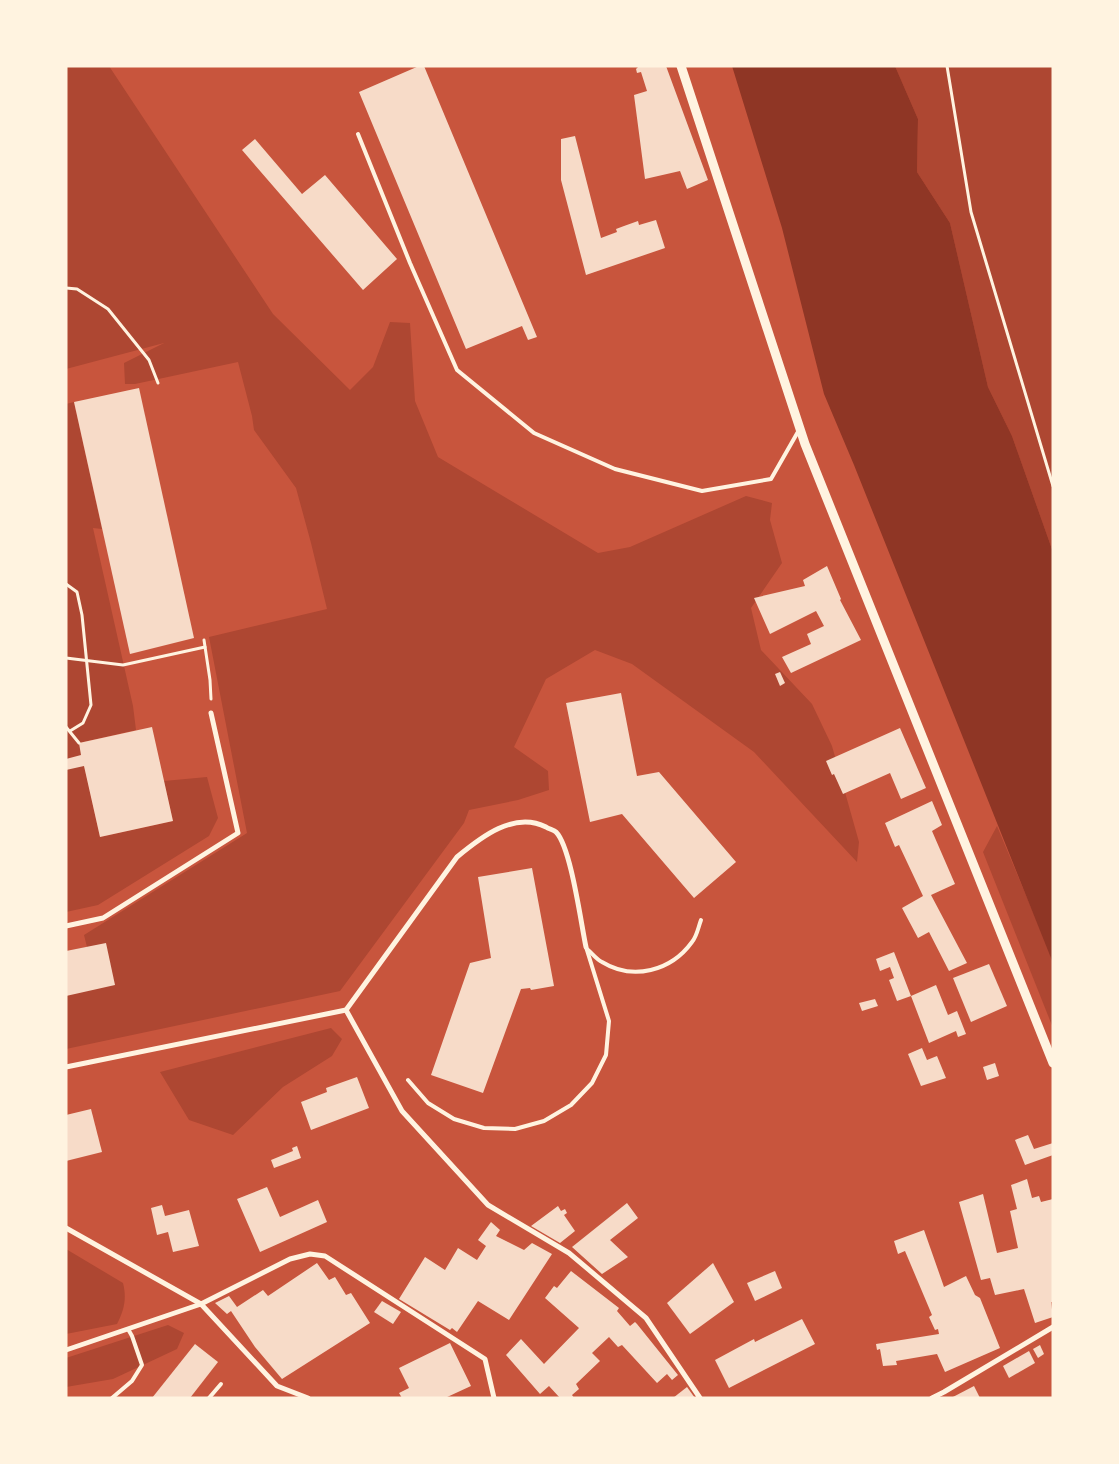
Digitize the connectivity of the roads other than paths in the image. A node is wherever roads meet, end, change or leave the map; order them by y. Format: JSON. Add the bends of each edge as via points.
{"nodes":[{"id":1,"x":681,"y":66,"type":"edge"},
{"id":2,"x":358,"y":134,"type":"dead end"},
{"id":3,"x":800,"y":429,"type":"junction"},
{"id":4,"x":211,"y":712,"type":"road end"},
{"id":5,"x":701,"y":920,"type":"dead end"},
{"id":6,"x":66,"y":926,"type":"edge"},
{"id":7,"x":586,"y":947,"type":"junction"},
{"id":8,"x":346,"y":1010,"type":"junction"},
{"id":9,"x":1053,"y":1063,"type":"edge"},
{"id":10,"x":66,"y":1067,"type":"edge"},
{"id":11,"x":408,"y":1080,"type":"dead end"},
{"id":12,"x":66,"y":1228,"type":"edge"},
{"id":13,"x":201,"y":1304,"type":"junction"},
{"id":14,"x":1053,"y":1327,"type":"edge"},
{"id":15,"x":128,"y":1329,"type":"junction"},
{"id":16,"x":66,"y":1350,"type":"edge"},
{"id":17,"x":221,"y":1384,"type":"dead end"},
{"id":18,"x":112,"y":1398,"type":"edge"},
{"id":19,"x":209,"y":1398,"type":"edge"},
{"id":20,"x":308,"y":1398,"type":"edge"},
{"id":21,"x":494,"y":1398,"type":"edge"},
{"id":22,"x":700,"y":1398,"type":"edge"},
{"id":23,"x":932,"y":1398,"type":"edge"}],
"edges":[{"from":1,"to":3,"type":"street"},
{"from":2,"to":3,"type":"lane","via":[[457,370],[534,433],[615,469],[702,491],[771,479]]},
{"from":3,"to":9,"type":"street"},
{"from":4,"to":6,"type":"street","via":[[238,833],[103,918]]},
{"from":5,"to":7,"type":"lane","via":[[694,940],[680,957],[662,968],[641,972],[620,970],[601,962]]},
{"from":7,"to":8,"type":"street","via":[[568,855],[556,832],[537,823],[496,829],[457,857]]},
{"from":7,"to":11,"type":"lane","via":[[609,1021],[606,1055],[592,1083],[571,1105],[544,1121],[515,1129],[484,1128],[454,1119],[428,1103]]},
{"from":8,"to":10,"type":"street"},
{"from":8,"to":22,"type":"street","via":[[402,1112],[488,1205],[569,1253],[646,1318]]},
{"from":12,"to":13,"type":"street"},
{"from":13,"to":15,"type":"street"},
{"from":13,"to":20,"type":"street","via":[[277,1386]]},
{"from":13,"to":21,"type":"street","via":[[290,1259],[310,1254],[324,1256],[485,1359]]},
{"from":14,"to":23,"type":"street"},
{"from":15,"to":16,"type":"street"},
{"from":15,"to":18,"type":"lane","via":[[142,1365],[132,1381]]},
{"from":17,"to":19,"type":"lane"}]}
